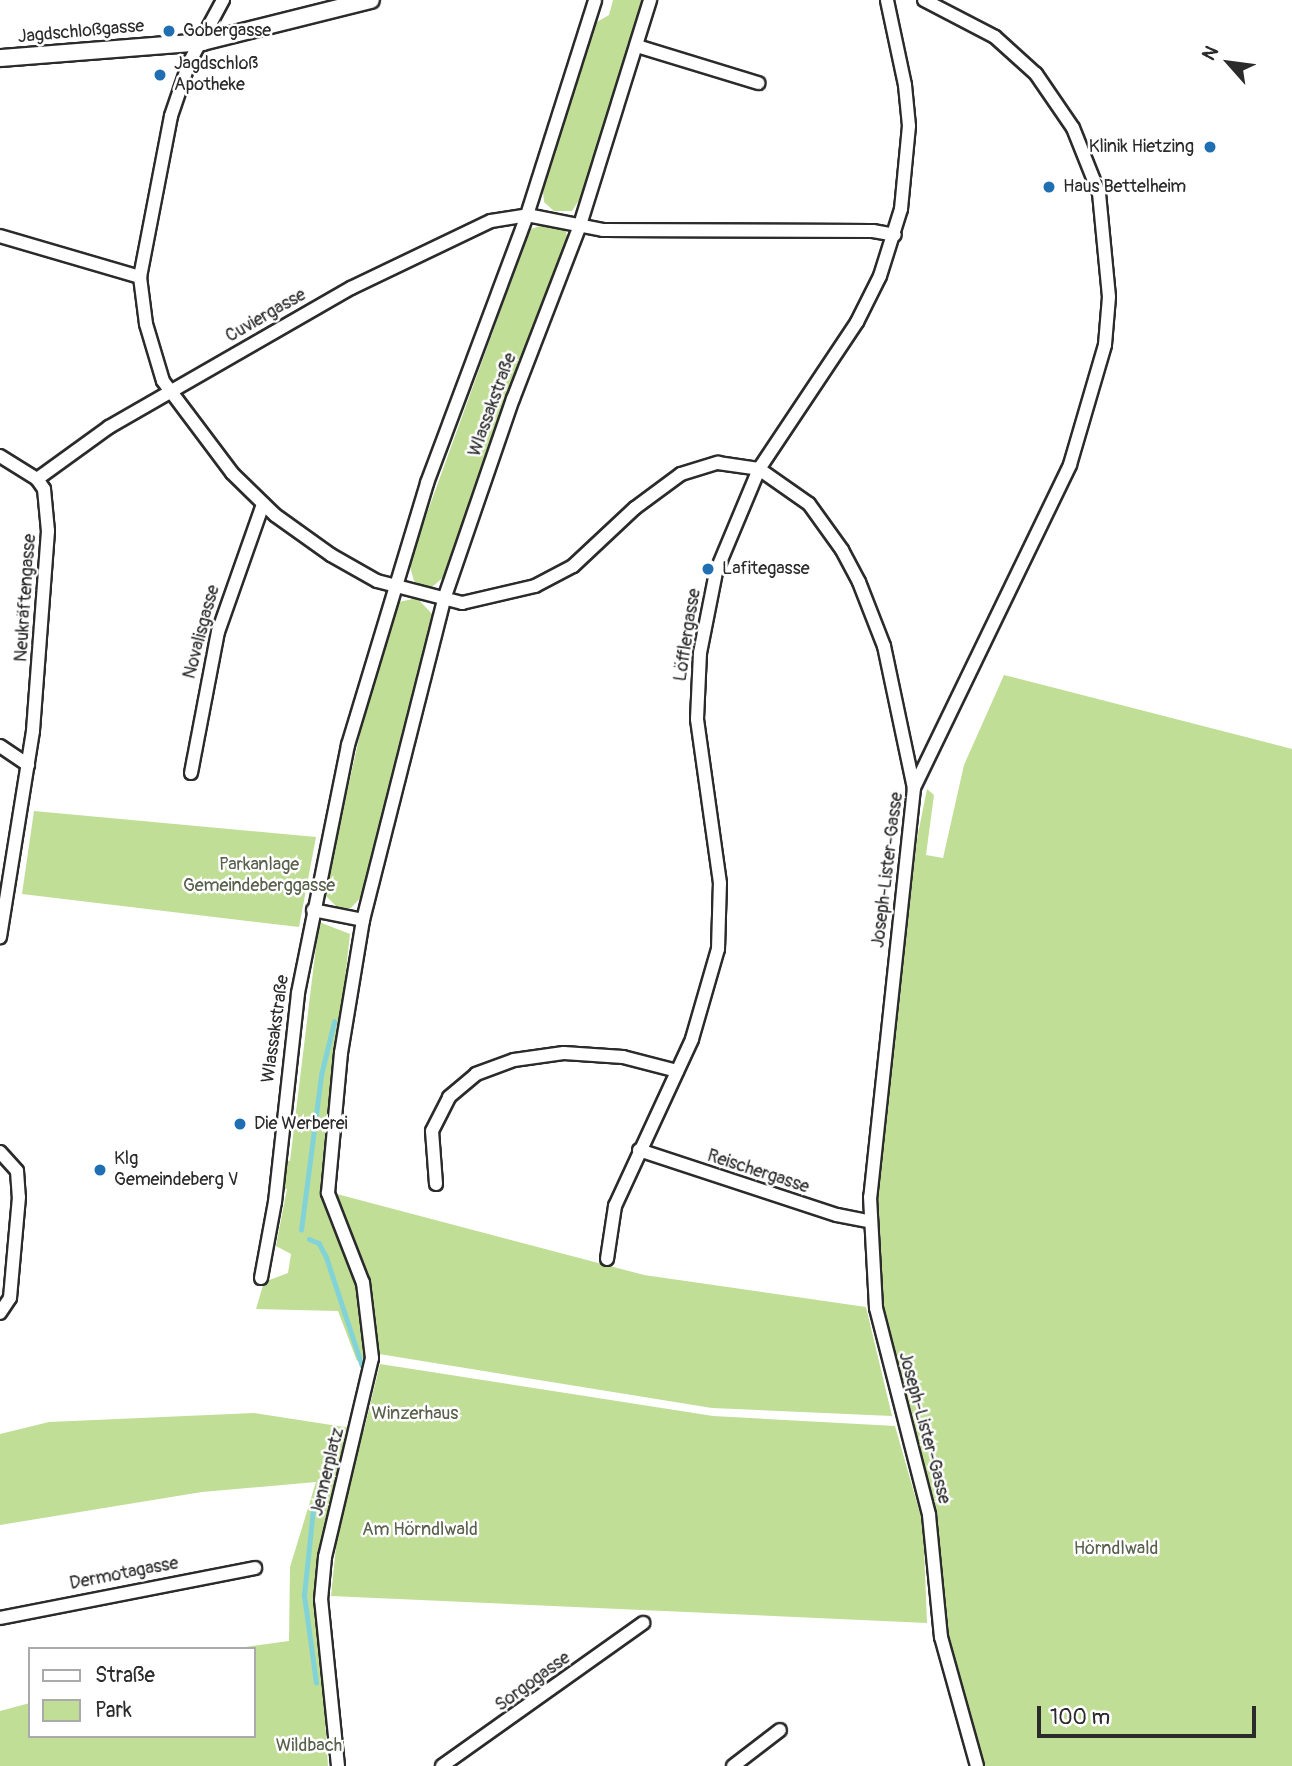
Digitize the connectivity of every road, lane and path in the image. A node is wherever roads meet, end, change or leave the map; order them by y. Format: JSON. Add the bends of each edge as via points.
{"nodes":[{"id":1,"x":223,"y":0,"type":"edge"},
{"id":2,"x":371,"y":0,"type":"edge"},
{"id":3,"x":595,"y":0,"type":"edge"},
{"id":4,"x":650,"y":0,"type":"edge"},
{"id":5,"x":887,"y":0,"type":"edge"},
{"id":6,"x":924,"y":0,"type":"edge"},
{"id":7,"x":202,"y":42,"type":"junction"},
{"id":8,"x":637,"y":46,"type":"junction"},
{"id":9,"x":0,"y":58,"type":"edge"},
{"id":10,"x":758,"y":83,"type":"dead end"},
{"id":11,"x":527,"y":215,"type":"junction"},
{"id":12,"x":580,"y":225,"type":"junction"},
{"id":13,"x":895,"y":235,"type":"junction"},
{"id":14,"x":0,"y":236,"type":"edge"},
{"id":15,"x":140,"y":277,"type":"junction"},
{"id":16,"x":170,"y":391,"type":"junction"},
{"id":17,"x":0,"y":456,"type":"edge"},
{"id":18,"x":759,"y":469,"type":"junction"},
{"id":19,"x":37,"y":479,"type":"junction"},
{"id":20,"x":263,"y":504,"type":"junction"},
{"id":21,"x":394,"y":586,"type":"junction"},
{"id":22,"x":444,"y":599,"type":"junction"},
{"id":23,"x":0,"y":746,"type":"edge"},
{"id":24,"x":28,"y":765,"type":"junction"},
{"id":25,"x":191,"y":774,"type":"dead end"},
{"id":26,"x":914,"y":788,"type":"junction"},
{"id":27,"x":313,"y":910,"type":"junction"},
{"id":28,"x":363,"y":920,"type":"junction"},
{"id":29,"x":0,"y":937,"type":"edge"},
{"id":30,"x":677,"y":1071,"type":"junction"},
{"id":31,"x":639,"y":1150,"type":"junction"},
{"id":32,"x":0,"y":1153,"type":"edge"},
{"id":33,"x":436,"y":1184,"type":"dead end"},
{"id":34,"x":328,"y":1193,"type":"joint"},
{"id":35,"x":869,"y":1221,"type":"junction"},
{"id":36,"x":607,"y":1259,"type":"dead end"},
{"id":37,"x":261,"y":1278,"type":"dead end"},
{"id":38,"x":0,"y":1313,"type":"edge"},
{"id":39,"x":254,"y":1568,"type":"dead end"},
{"id":40,"x":0,"y":1618,"type":"edge"},
{"id":41,"x":643,"y":1623,"type":"dead end"},
{"id":42,"x":780,"y":1730,"type":"dead end"},
{"id":43,"x":338,"y":1766,"type":"edge"},
{"id":44,"x":442,"y":1766,"type":"edge"},
{"id":45,"x":733,"y":1766,"type":"edge"},
{"id":46,"x":977,"y":1766,"type":"edge"}],
"edges":[{"from":1,"to":7,"type":"street"},
{"from":2,"to":7,"type":"street","name":"Jagdschloßgasse"},
{"from":3,"to":11,"type":"street","name":"Wlassakstraße"},
{"from":4,"to":8,"type":"street","name":"Wlassakstraße"},
{"from":5,"to":13,"type":"street","name":"Löfflergasse","via":[[909,126]]},
{"from":6,"to":26,"type":"street","name":"Joseph-Lister-Gasse","via":[[995,37],[1036,74],[1073,128],[1099,193],[1110,297],[1105,345],[1066,475]]},
{"from":7,"to":9,"type":"street","name":"Jagdschloßgasse"},
{"from":7,"to":15,"type":"street","via":[[189,63],[168,129]]},
{"from":8,"to":10,"type":"street"},
{"from":8,"to":12,"type":"street","name":"Wlassakstraße"},
{"from":11,"to":12,"type":"street"},
{"from":11,"to":16,"type":"street","name":"Cuviergasse","via":[[491,221],[429,247]]},
{"from":11,"to":21,"type":"street","name":"Wlassakstraße","via":[[460,386]]},
{"from":12,"to":13,"type":"street","via":[[603,230],[873,231]]},
{"from":12,"to":22,"type":"street","name":"Wlassakstraße","via":[[513,399]]},
{"from":13,"to":18,"type":"street","name":"Löfflergasse","via":[[857,322]]},
{"from":14,"to":15,"type":"street"},
{"from":15,"to":16,"type":"street","via":[[151,345]]},
{"from":16,"to":19,"type":"street","name":"Cuviergasse","via":[[108,427]]},
{"from":16,"to":20,"type":"street","via":[[208,444]]},
{"from":17,"to":19,"type":"street"},
{"from":18,"to":22,"type":"street","via":[[734,463],[699,467],[660,488],[601,544],[554,576],[482,601]]},
{"from":18,"to":26,"type":"street","via":[[808,505],[859,582],[884,646]]},
{"from":18,"to":30,"type":"street","name":"Löfflergasse","via":[[716,572],[700,653],[698,747],[716,845],[720,915],[713,977]]},
{"from":19,"to":24,"type":"street","name":"Neukräftengasse","via":[[47,502],[48,531]]},
{"from":20,"to":21,"type":"street","via":[[331,555]]},
{"from":20,"to":25,"type":"street","name":"Novalisgasse","via":[[218,632]]},
{"from":21,"to":22,"type":"street"},
{"from":21,"to":27,"type":"street","name":"Wlassakstraße","via":[[348,745]]},
{"from":22,"to":28,"type":"street","name":"Wlassakstraße"},
{"from":23,"to":24,"type":"street"},
{"from":24,"to":29,"type":"street","name":"Neukräftengasse"},
{"from":26,"to":35,"type":"street","name":"Joseph-Lister-Gasse"},
{"from":27,"to":28,"type":"street"},
{"from":27,"to":37,"type":"street","name":"Wlassakstraße"},
{"from":28,"to":34,"type":"street","name":"Wlassakstraße","via":[[341,1053]]},
{"from":30,"to":31,"type":"street","name":"Löfflergasse"},
{"from":30,"to":33,"type":"street","via":[[623,1057],[578,1053],[514,1060],[477,1074],[449,1097],[432,1130]]},
{"from":31,"to":35,"type":"street","name":"Reischergasse","via":[[837,1215]]},
{"from":31,"to":36,"type":"street","name":"Löfflergasse","via":[[615,1206]]},
{"from":32,"to":38,"type":"street","via":[[17,1171],[19,1197],[10,1298]]},
{"from":34,"to":43,"type":"street","name":"Jennerplatz","via":[[363,1283],[372,1358],[325,1558],[321,1600]]},
{"from":35,"to":46,"type":"street","name":"Joseph-Lister-Gasse","via":[[876,1308],[901,1422],[926,1503],[942,1637]]},
{"from":39,"to":40,"type":"street","name":"Dermotagasse"},
{"from":41,"to":44,"type":"street","name":"Sorgogasse"},
{"from":42,"to":45,"type":"street"}]}
